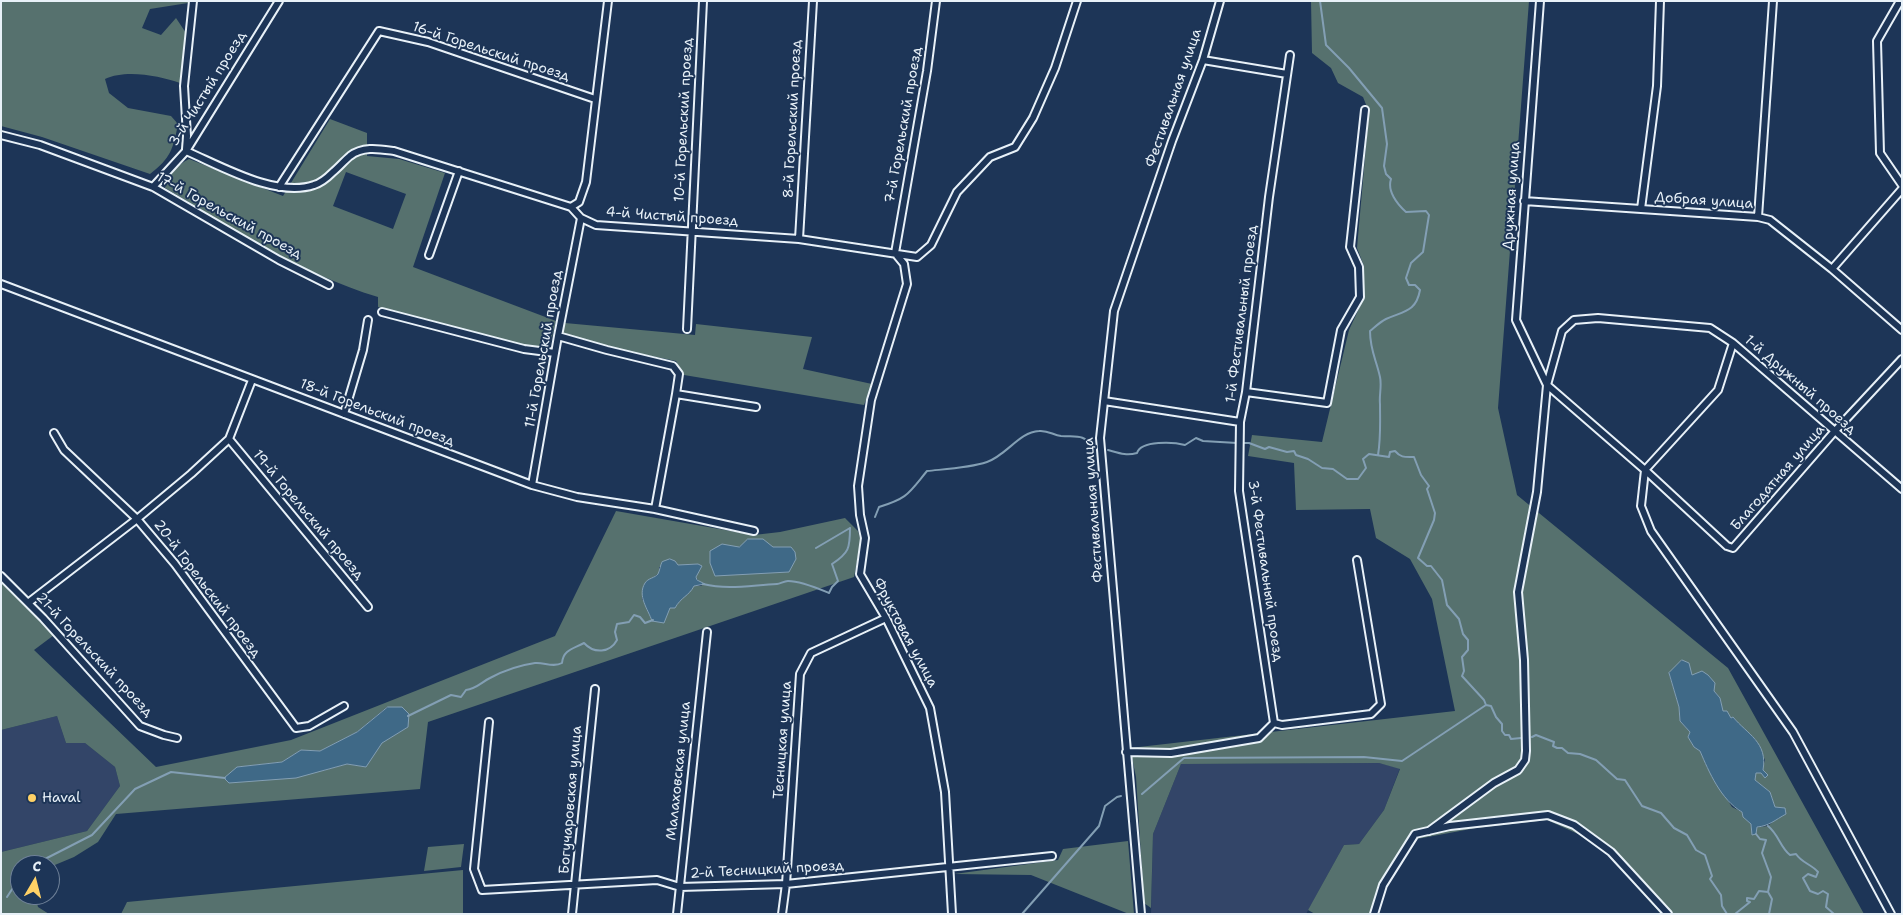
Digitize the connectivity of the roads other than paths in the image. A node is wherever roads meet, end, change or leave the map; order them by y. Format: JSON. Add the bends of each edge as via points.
{"nodes":[{"id":1,"x":193,"y":1,"type":"edge"},
{"id":2,"x":279,"y":1,"type":"edge"},
{"id":3,"x":608,"y":1,"type":"edge"},
{"id":4,"x":703,"y":1,"type":"edge"},
{"id":5,"x":813,"y":1,"type":"edge"},
{"id":6,"x":936,"y":1,"type":"edge"},
{"id":7,"x":1078,"y":1,"type":"edge"},
{"id":8,"x":1220,"y":1,"type":"edge"},
{"id":9,"x":1540,"y":1,"type":"edge"},
{"id":10,"x":1660,"y":1,"type":"edge"},
{"id":11,"x":1773,"y":1,"type":"edge"},
{"id":12,"x":1900,"y":1,"type":"edge"},
{"id":13,"x":1290,"y":55,"type":"dead end"},
{"id":14,"x":1203,"y":60,"type":"junction"},
{"id":15,"x":1287,"y":74,"type":"junction"},
{"id":16,"x":595,"y":99,"type":"junction"},
{"id":17,"x":1366,"y":110,"type":"dead end"},
{"id":18,"x":1,"y":135,"type":"edge"},
{"id":19,"x":186,"y":151,"type":"junction"},
{"id":20,"x":459,"y":172,"type":"junction"},
{"id":21,"x":1902,"y":185,"type":"edge"},
{"id":22,"x":153,"y":187,"type":"junction"},
{"id":23,"x":279,"y":187,"type":"junction"},
{"id":24,"x":1902,"y":189,"type":"edge"},
{"id":25,"x":1524,"y":201,"type":"junction"},
{"id":26,"x":572,"y":207,"type":"junction"},
{"id":27,"x":1641,"y":209,"type":"junction"},
{"id":28,"x":1758,"y":217,"type":"junction"},
{"id":29,"x":581,"y":218,"type":"junction"},
{"id":30,"x":691,"y":231,"type":"junction"},
{"id":31,"x":799,"y":239,"type":"junction"},
{"id":32,"x":895,"y":253,"type":"junction"},
{"id":33,"x":429,"y":255,"type":"dead end"},
{"id":34,"x":1832,"y":269,"type":"junction"},
{"id":35,"x":1,"y":284,"type":"edge"},
{"id":36,"x":329,"y":285,"type":"dead end"},
{"id":37,"x":382,"y":312,"type":"dead end"},
{"id":38,"x":368,"y":320,"type":"dead end"},
{"id":39,"x":687,"y":329,"type":"dead end"},
{"id":40,"x":1902,"y":330,"type":"edge"},
{"id":41,"x":558,"y":336,"type":"junction"},
{"id":42,"x":1733,"y":343,"type":"junction"},
{"id":43,"x":555,"y":353,"type":"junction"},
{"id":44,"x":1902,"y":359,"type":"edge"},
{"id":45,"x":252,"y":380,"type":"junction"},
{"id":46,"x":1547,"y":385,"type":"junction"},
{"id":47,"x":1246,"y":392,"type":"junction"},
{"id":48,"x":676,"y":394,"type":"junction"},
{"id":49,"x":1104,"y":401,"type":"junction"},
{"id":50,"x":756,"y":407,"type":"dead end"},
{"id":51,"x":344,"y":414,"type":"junction"},
{"id":52,"x":1240,"y":422,"type":"junction"},
{"id":53,"x":1834,"y":432,"type":"junction"},
{"id":54,"x":54,"y":433,"type":"dead end"},
{"id":55,"x":229,"y":439,"type":"junction"},
{"id":56,"x":1645,"y":470,"type":"junction"},
{"id":57,"x":532,"y":485,"type":"junction"},
{"id":58,"x":1902,"y":489,"type":"edge"},
{"id":59,"x":656,"y":509,"type":"junction"},
{"id":60,"x":137,"y":519,"type":"junction"},
{"id":61,"x":754,"y":531,"type":"dead end"},
{"id":62,"x":1357,"y":560,"type":"dead end"},
{"id":63,"x":1,"y":576,"type":"edge"},
{"id":64,"x":28,"y":603,"type":"junction"},
{"id":65,"x":368,"y":607,"type":"dead end"},
{"id":66,"x":886,"y":618,"type":"junction"},
{"id":67,"x":707,"y":632,"type":"dead end"},
{"id":68,"x":594,"y":689,"type":"dead end"},
{"id":69,"x":344,"y":706,"type":"dead end"},
{"id":70,"x":489,"y":722,"type":"dead end"},
{"id":71,"x":1274,"y":723,"type":"junction"},
{"id":72,"x":177,"y":738,"type":"dead end"},
{"id":73,"x":1126,"y":752,"type":"junction"},
{"id":74,"x":1429,"y":831,"type":"junction"},
{"id":75,"x":1052,"y":856,"type":"dead end"},
{"id":76,"x":949,"y":868,"type":"junction"},
{"id":77,"x":576,"y":884,"type":"junction"},
{"id":78,"x":786,"y":884,"type":"junction"},
{"id":79,"x":680,"y":887,"type":"junction"},
{"id":80,"x":572,"y":914,"type":"edge"},
{"id":81,"x":676,"y":914,"type":"edge"},
{"id":82,"x":782,"y":914,"type":"edge"},
{"id":83,"x":952,"y":914,"type":"edge"},
{"id":84,"x":1141,"y":914,"type":"edge"},
{"id":85,"x":1374,"y":914,"type":"edge"},
{"id":86,"x":1668,"y":914,"type":"edge"},
{"id":87,"x":1891,"y":914,"type":"edge"}],
"edges":[{"from":1,"to":19,"type":"street","via":[[184,86]]},
{"from":2,"to":19,"type":"street","name":"3-й Чистый проезд"},
{"from":3,"to":16,"type":"street"},
{"from":4,"to":30,"type":"street","name":"10-й Горельский проезд"},
{"from":5,"to":31,"type":"street","name":"8-й Горельский проезд"},
{"from":6,"to":32,"type":"street","name":"7-й Горельский проезд"},
{"from":7,"to":32,"type":"street","name":"4-й Чистый проезд","via":[[1055,68],[1033,118],[1015,147],[990,157],[957,192],[931,244],[917,257]]},
{"from":8,"to":14,"type":"street","name":"Фестивальная улица"},
{"from":9,"to":25,"type":"street","name":"Дружная улица"},
{"from":10,"to":27,"type":"street","via":[[1657,86]]},
{"from":11,"to":28,"type":"street"},
{"from":12,"to":21,"type":"street","via":[[1877,41],[1880,153]]},
{"from":13,"to":15,"type":"street","name":"1-й Фестивальный проезд"},
{"from":14,"to":15,"type":"street"},
{"from":14,"to":49,"type":"street","name":"Фестивальная улица","via":[[1114,311]]},
{"from":15,"to":47,"type":"street","name":"1-й Фестивальный проезд"},
{"from":16,"to":23,"type":"street","name":"16-й Горельский проезд","via":[[428,42],[379,31]]},
{"from":16,"to":26,"type":"street","via":[[586,182],[579,202]]},
{"from":17,"to":47,"type":"street","via":[[1350,248],[1359,267],[1360,297],[1340,330],[1327,403]]},
{"from":18,"to":22,"type":"street","name":"17-й Горельский проезд","via":[[40,145]]},
{"from":19,"to":22,"type":"street","name":"3-й Чистый проезд"},
{"from":19,"to":23,"type":"street","via":[[242,176]]},
{"from":20,"to":23,"type":"street","via":[[378,148],[350,156],[316,184],[303,188]]},
{"from":20,"to":26,"type":"street"},
{"from":20,"to":33,"type":"street"},
{"from":22,"to":36,"type":"street","name":"17-й Горельский проезд"},
{"from":24,"to":34,"type":"street"},
{"from":25,"to":27,"type":"street","name":"Добрая улица"},
{"from":25,"to":46,"type":"street","name":"Дружная улица","via":[[1516,320]]},
{"from":26,"to":29,"type":"street"},
{"from":27,"to":28,"type":"street","name":"Добрая улица"},
{"from":28,"to":34,"type":"street","name":"Добрая улица","via":[[1770,220]]},
{"from":29,"to":30,"type":"street","name":"4-й Чистый проезд","via":[[596,225]]},
{"from":29,"to":41,"type":"street","name":"11-й Горельский проезд"},
{"from":30,"to":31,"type":"street","name":"4-й Чистый проезд"},
{"from":30,"to":39,"type":"street","name":"10-й Горельский проезд"},
{"from":31,"to":32,"type":"street","name":"4-й Чистый проезд"},
{"from":32,"to":66,"type":"street","name":"Фруктовая улица","via":[[904,264],[907,284],[871,400],[858,486],[865,538],[860,574]]},
{"from":34,"to":40,"type":"street","name":"Добрая улица"},
{"from":35,"to":45,"type":"street","name":"18-й Горельский проезд"},
{"from":37,"to":43,"type":"street","via":[[524,349]]},
{"from":38,"to":51,"type":"street","via":[[363,350]]},
{"from":41,"to":43,"type":"street","name":"11-й Горельский проезд"},
{"from":41,"to":48,"type":"street","via":[[673,366],[678,374]]},
{"from":42,"to":46,"type":"street","via":[[1710,328],[1598,318],[1574,320],[1562,332]]},
{"from":42,"to":53,"type":"street","name":"1-й Дружный проезд"},
{"from":42,"to":56,"type":"street","name":"1-й Дружный проезд","via":[[1718,390]]},
{"from":43,"to":57,"type":"street","name":"11-й Горельский проезд"},
{"from":44,"to":53,"type":"street","name":"Благодатная улица"},
{"from":45,"to":51,"type":"street","name":"18-й Горельский проезд"},
{"from":45,"to":55,"type":"street"},
{"from":46,"to":56,"type":"street"},
{"from":46,"to":74,"type":"street","via":[[1537,492],[1518,592],[1524,660],[1525,760],[1518,770],[1494,783]]},
{"from":47,"to":52,"type":"street","name":"1-й Фестивальный проезд"},
{"from":48,"to":50,"type":"street"},
{"from":48,"to":59,"type":"street"},
{"from":49,"to":52,"type":"street","name":"1-й Фестивальный проезд"},
{"from":49,"to":73,"type":"street","name":"Фестивальная улица","via":[[1100,438]]},
{"from":51,"to":57,"type":"street","name":"18-й Горельский проезд"},
{"from":52,"to":71,"type":"street","name":"3-й Фестивальный проезд","via":[[1239,491]]},
{"from":53,"to":56,"type":"street","name":"Благодатная улица","via":[[1733,548]]},
{"from":53,"to":58,"type":"street","name":"1-й Дружный проезд"},
{"from":54,"to":60,"type":"street","name":"20-й Горельский проезд","via":[[64,450]]},
{"from":55,"to":60,"type":"street"},
{"from":55,"to":65,"type":"street","name":"19-й Горельский проезд"},
{"from":56,"to":87,"type":"street","via":[[1641,506],[1651,531],[1793,732]]},
{"from":57,"to":59,"type":"street","name":"18-й Горельский проезд","via":[[577,497]]},
{"from":59,"to":61,"type":"street","name":"18-й Горельский проезд"},
{"from":60,"to":64,"type":"street"},
{"from":60,"to":69,"type":"street","name":"20-й Горельский проезд","via":[[175,564],[296,728],[309,726]]},
{"from":62,"to":71,"type":"street","via":[[1381,704],[1371,714],[1282,725]]},
{"from":63,"to":64,"type":"street","name":"21-й Горельский проезд"},
{"from":64,"to":72,"type":"street","name":"21-й Горельский проезд","via":[[140,726]]},
{"from":66,"to":76,"type":"street","name":"Фруктовая улица","via":[[930,708],[945,792]]},
{"from":66,"to":78,"type":"street","name":"Тесницкая улица","via":[[811,653],[800,674]]},
{"from":67,"to":79,"type":"street","name":"Малаховская улица"},
{"from":68,"to":77,"type":"street","name":"Богучаровская улица"},
{"from":70,"to":77,"type":"street","name":"2-й Тесницкий проезд","via":[[474,869],[482,890]]},
{"from":71,"to":73,"type":"street","via":[[1259,738],[1171,753]]},
{"from":73,"to":84,"type":"street","name":"Фестивальная улица"},
{"from":74,"to":85,"type":"street","via":[[1415,834],[1383,885]]},
{"from":74,"to":86,"type":"street","via":[[1548,815],[1574,825],[1611,852]]},
{"from":75,"to":76,"type":"street","name":"2-й Тесницкий проезд"},
{"from":76,"to":78,"type":"street","name":"2-й Тесницкий проезд"},
{"from":76,"to":83,"type":"street","name":"Фруктовая улица"},
{"from":77,"to":79,"type":"street","name":"2-й Тесницкий проезд","via":[[657,880]]},
{"from":77,"to":80,"type":"street","name":"Богучаровская улица"},
{"from":78,"to":79,"type":"street","name":"2-й Тесницкий проезд"},
{"from":78,"to":82,"type":"street","name":"Тесницкая улица"},
{"from":79,"to":81,"type":"street","name":"Малаховская улица"}]}
